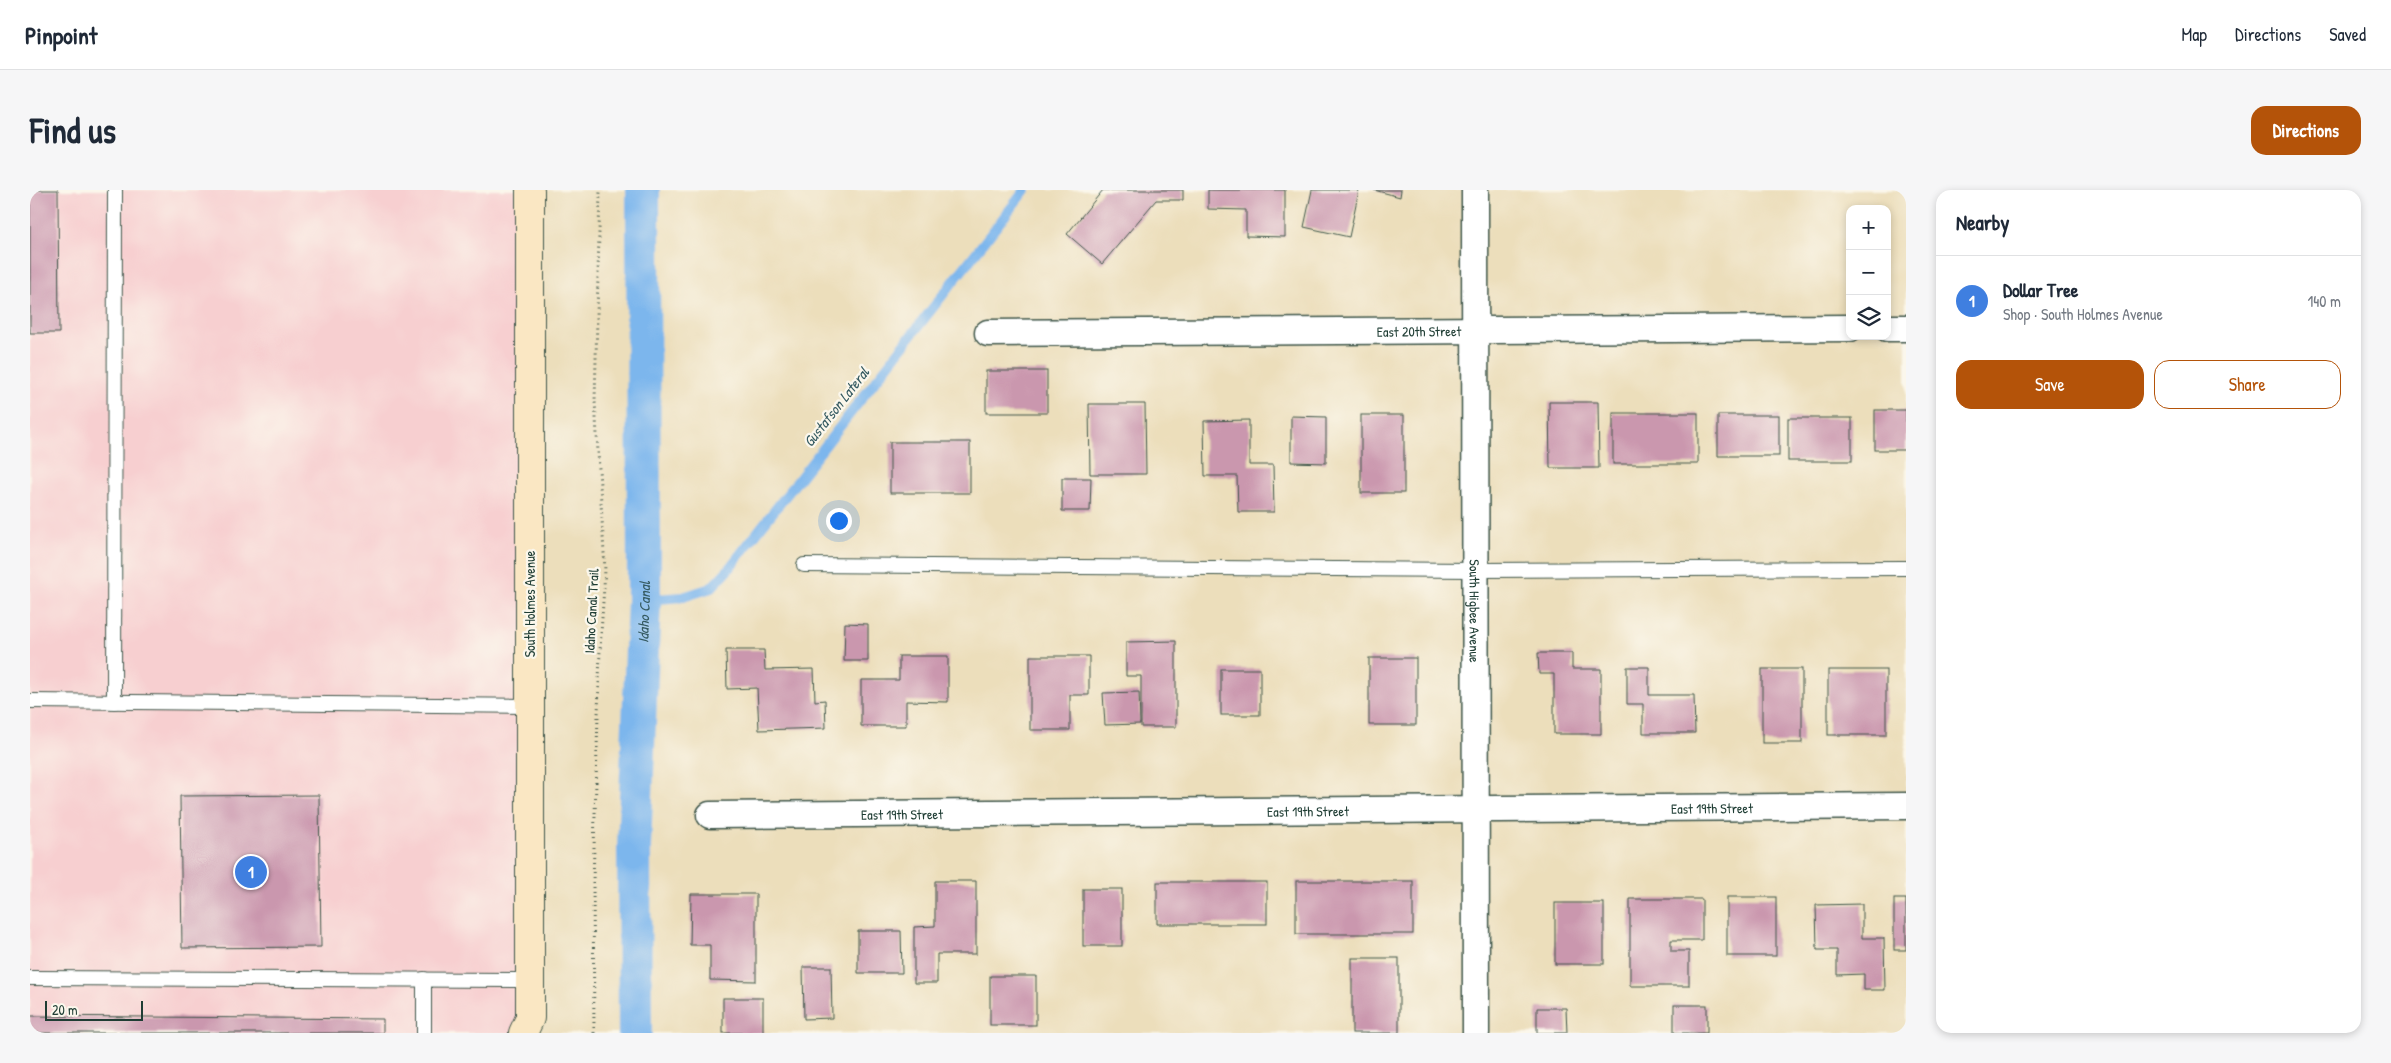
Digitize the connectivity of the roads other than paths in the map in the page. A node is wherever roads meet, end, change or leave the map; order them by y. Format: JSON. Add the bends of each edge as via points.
{"nodes":[{"id":1,"x":115,"y":190,"type":"edge"},
{"id":2,"x":530,"y":190,"type":"edge"},
{"id":3,"x":1475,"y":190,"type":"edge"},
{"id":4,"x":1846,"y":328,"type":"edge"},
{"id":5,"x":1891,"y":328,"type":"edge"},
{"id":6,"x":1906,"y":328,"type":"edge"},
{"id":7,"x":1475,"y":330,"type":"junction"},
{"id":8,"x":988,"y":333,"type":"dead end"},
{"id":9,"x":804,"y":565,"type":"dead end"},
{"id":10,"x":1906,"y":568,"type":"edge"},
{"id":11,"x":1476,"y":570,"type":"junction"},
{"id":12,"x":30,"y":701,"type":"edge"},
{"id":13,"x":114,"y":702,"type":"junction"},
{"id":14,"x":528,"y":706,"type":"junction"},
{"id":15,"x":1906,"y":806,"type":"edge"},
{"id":16,"x":1475,"y":809,"type":"junction"},
{"id":17,"x":710,"y":815,"type":"dead end"},
{"id":18,"x":30,"y":978,"type":"edge"},
{"id":19,"x":424,"y":979,"type":"junction"},
{"id":20,"x":529,"y":980,"type":"junction"},
{"id":21,"x":530,"y":1028,"type":"edge"},
{"id":22,"x":424,"y":1033,"type":"edge"},
{"id":23,"x":1476,"y":1033,"type":"edge"}],
"edges":[{"from":1,"to":13,"type":"lane"},
{"from":2,"to":14,"type":"main road","name":"South Holmes Avenue"},
{"from":3,"to":7,"type":"street","name":"South Higbee Avenue"},
{"from":4,"to":7,"type":"street","name":"East 20th Street"},
{"from":5,"to":6,"type":"street"},
{"from":7,"to":8,"type":"street","name":"East 20th Street"},
{"from":7,"to":11,"type":"street","name":"South Higbee Avenue"},
{"from":9,"to":11,"type":"lane"},
{"from":10,"to":11,"type":"lane"},
{"from":11,"to":16,"type":"street","name":"South Higbee Avenue"},
{"from":12,"to":13,"type":"lane"},
{"from":13,"to":14,"type":"lane"},
{"from":14,"to":20,"type":"main road","name":"South Holmes Avenue"},
{"from":15,"to":16,"type":"street","name":"East 19th Street"},
{"from":16,"to":17,"type":"street","name":"East 19th Street"},
{"from":16,"to":23,"type":"street","name":"South Higbee Avenue"},
{"from":18,"to":19,"type":"lane"},
{"from":19,"to":20,"type":"lane"},
{"from":19,"to":22,"type":"lane"},
{"from":20,"to":21,"type":"main road","name":"South Holmes Avenue"}]}
